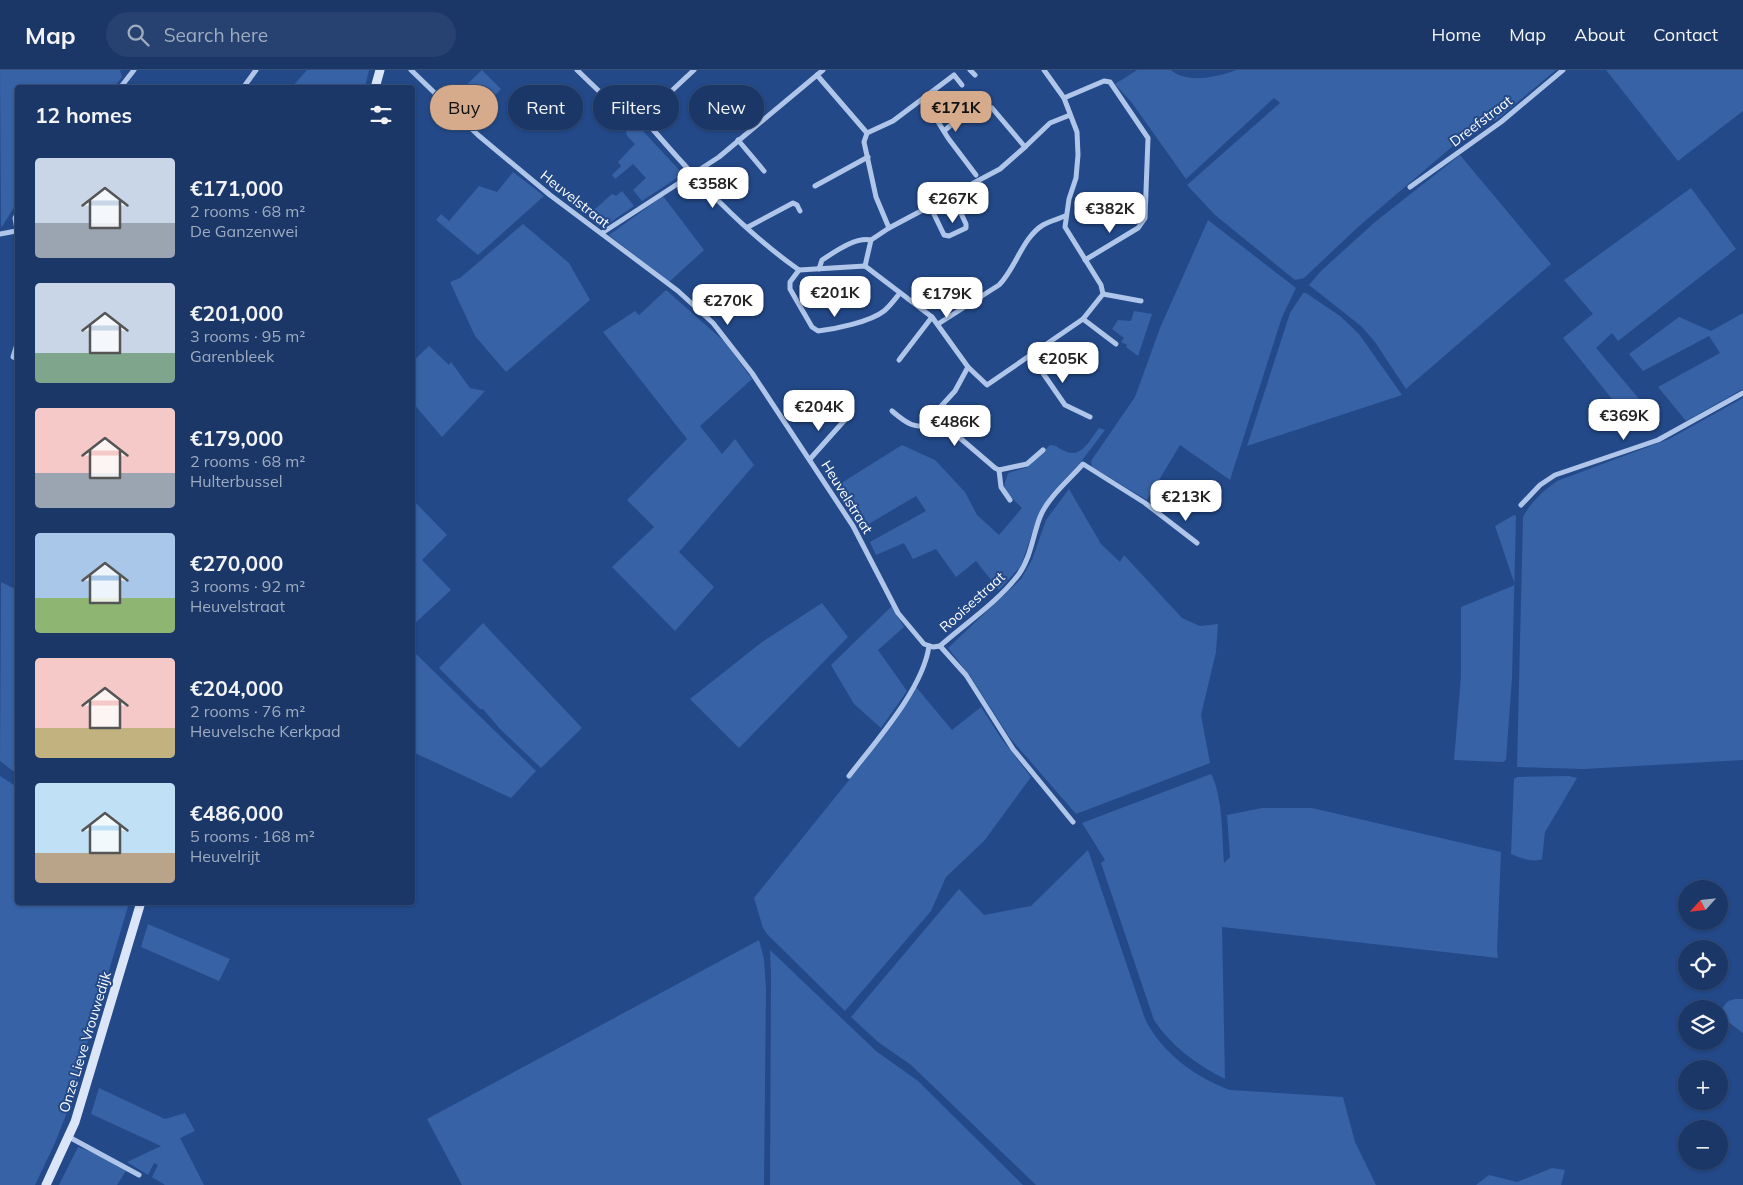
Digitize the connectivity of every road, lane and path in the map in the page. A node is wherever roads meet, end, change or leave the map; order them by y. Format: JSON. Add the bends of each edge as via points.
{"nodes":[{"id":1,"x":256,"y":70,"type":"edge"},
{"id":2,"x":380,"y":70,"type":"edge"},
{"id":3,"x":411,"y":70,"type":"edge"},
{"id":4,"x":694,"y":70,"type":"edge"},
{"id":5,"x":823,"y":70,"type":"edge"},
{"id":6,"x":970,"y":70,"type":"edge"},
{"id":7,"x":1044,"y":70,"type":"edge"},
{"id":8,"x":1563,"y":70,"type":"edge"},
{"id":9,"x":131,"y":71,"type":"edge"},
{"id":10,"x":579,"y":71,"type":"edge"},
{"id":11,"x":817,"y":75,"type":"junction"},
{"id":12,"x":975,"y":76,"type":"dead end"},
{"id":13,"x":120,"y":85,"type":"edge"},
{"id":14,"x":245,"y":85,"type":"edge"},
{"id":15,"x":376,"y":85,"type":"edge"},
{"id":16,"x":593,"y":85,"type":"edge"},
{"id":17,"x":679,"y":85,"type":"edge"},
{"id":18,"x":962,"y":85,"type":"dead end"},
{"id":19,"x":1064,"y":98,"type":"junction"},
{"id":20,"x":924,"y":99,"type":"junction"},
{"id":21,"x":975,"y":104,"type":"dead end"},
{"id":22,"x":992,"y":108,"type":"dead end"},
{"id":23,"x":1070,"y":114,"type":"junction"},
{"id":24,"x":653,"y":130,"type":"edge"},
{"id":25,"x":944,"y":131,"type":"junction"},
{"id":26,"x":867,"y":133,"type":"junction"},
{"id":27,"x":738,"y":140,"type":"junction"},
{"id":28,"x":1026,"y":148,"type":"junction"},
{"id":29,"x":868,"y":157,"type":"junction"},
{"id":30,"x":764,"y":171,"type":"dead end"},
{"id":31,"x":692,"y":173,"type":"junction"},
{"id":32,"x":976,"y":175,"type":"dead end"},
{"id":33,"x":815,"y":186,"type":"dead end"},
{"id":34,"x":1410,"y":187,"type":"dead end"},
{"id":35,"x":953,"y":196,"type":"junction"},
{"id":36,"x":930,"y":208,"type":"junction"},
{"id":37,"x":800,"y":211,"type":"dead end"},
{"id":38,"x":1065,"y":216,"type":"junction"},
{"id":39,"x":748,"y":227,"type":"junction"},
{"id":40,"x":889,"y":228,"type":"junction"},
{"id":41,"x":15,"y":233,"type":"edge"},
{"id":42,"x":602,"y":233,"type":"junction"},
{"id":43,"x":0,"y":234,"type":"edge"},
{"id":44,"x":871,"y":240,"type":"junction"},
{"id":45,"x":1085,"y":260,"type":"junction"},
{"id":46,"x":865,"y":266,"type":"junction"},
{"id":47,"x":819,"y":269,"type":"junction"},
{"id":48,"x":799,"y":270,"type":"junction"},
{"id":49,"x":900,"y":293,"type":"junction"},
{"id":50,"x":1103,"y":294,"type":"junction"},
{"id":51,"x":1140,"y":301,"type":"dead end"},
{"id":52,"x":932,"y":317,"type":"junction"},
{"id":53,"x":1083,"y":319,"type":"junction"},
{"id":54,"x":938,"y":324,"type":"junction"},
{"id":55,"x":1116,"y":344,"type":"dead end"},
{"id":56,"x":1032,"y":356,"type":"junction"},
{"id":57,"x":899,"y":360,"type":"dead end"},
{"id":58,"x":968,"y":367,"type":"junction"},
{"id":59,"x":1743,"y":392,"type":"edge"},
{"id":60,"x":850,"y":409,"type":"dead end"},
{"id":61,"x":892,"y":411,"type":"dead end"},
{"id":62,"x":1090,"y":417,"type":"dead end"},
{"id":63,"x":934,"y":423,"type":"junction"},
{"id":64,"x":1043,"y":450,"type":"dead end"},
{"id":65,"x":810,"y":460,"type":"junction"},
{"id":66,"x":999,"y":470,"type":"junction"},
{"id":67,"x":1010,"y":500,"type":"dead end"},
{"id":68,"x":1521,"y":505,"type":"dead end"},
{"id":69,"x":1197,"y":543,"type":"dead end"},
{"id":70,"x":929,"y":646,"type":"junction"},
{"id":71,"x":940,"y":646,"type":"junction"},
{"id":72,"x":849,"y":776,"type":"dead end"},
{"id":73,"x":1073,"y":822,"type":"dead end"},
{"id":74,"x":140,"y":905,"type":"edge"},
{"id":75,"x":69,"y":1137,"type":"junction"},
{"id":76,"x":139,"y":1174,"type":"dead end"},
{"id":77,"x":46,"y":1185,"type":"edge"}],
"edges":[{"from":1,"to":14,"type":"street"},
{"from":2,"to":15,"type":"main road"},
{"from":3,"to":42,"type":"street","name":"Heuvelstraat","via":[[478,135]]},
{"from":4,"to":17,"type":"street"},
{"from":5,"to":11,"type":"street"},
{"from":6,"to":12,"type":"street"},
{"from":7,"to":19,"type":"street"},
{"from":8,"to":34,"type":"street","name":"Dreefstraat","via":[[1501,122]]},
{"from":9,"to":13,"type":"street"},
{"from":10,"to":16,"type":"street"},
{"from":11,"to":26,"type":"street"},
{"from":11,"to":27,"type":"street"},
{"from":18,"to":20,"type":"street","via":[[954,75]]},
{"from":19,"to":23,"type":"street"},
{"from":19,"to":45,"type":"street","via":[[1104,81],[1110,82],[1148,138],[1145,218],[1138,228]]},
{"from":20,"to":25,"type":"street"},
{"from":20,"to":26,"type":"street","via":[[893,121]]},
{"from":21,"to":25,"type":"street"},
{"from":22,"to":28,"type":"street"},
{"from":23,"to":28,"type":"street","via":[[1050,123]]},
{"from":23,"to":38,"type":"street","via":[[1077,132],[1078,155],[1076,178]]},
{"from":24,"to":31,"type":"street"},
{"from":25,"to":32,"type":"street"},
{"from":26,"to":29,"type":"street","via":[[864,142]]},
{"from":27,"to":30,"type":"street"},
{"from":27,"to":31,"type":"street"},
{"from":28,"to":35,"type":"street","via":[[1000,169]]},
{"from":29,"to":33,"type":"street"},
{"from":29,"to":40,"type":"street","via":[[876,197]]},
{"from":31,"to":39,"type":"street"},
{"from":31,"to":42,"type":"street"},
{"from":35,"to":36,"type":"street"},
{"from":35,"to":36,"type":"street","via":[[966,228],[944,235]]},
{"from":36,"to":40,"type":"street"},
{"from":37,"to":39,"type":"street","via":[[793,203]]},
{"from":38,"to":45,"type":"street","via":[[1065,227]]},
{"from":38,"to":54,"type":"street","via":[[1035,232],[999,285]]},
{"from":39,"to":48,"type":"street"},
{"from":40,"to":44,"type":"street"},
{"from":41,"to":43,"type":"street"},
{"from":42,"to":65,"type":"street","name":"Heuvelstraat","via":[[678,291],[713,323],[752,373]]},
{"from":44,"to":46,"type":"street"},
{"from":44,"to":47,"type":"street","via":[[862,238],[834,252],[822,260]]},
{"from":45,"to":50,"type":"street"},
{"from":46,"to":47,"type":"street"},
{"from":46,"to":49,"type":"street"},
{"from":47,"to":48,"type":"street"},
{"from":48,"to":49,"type":"street","via":[[790,282],[790,289],[812,327],[818,331],[873,317],[884,311]]},
{"from":49,"to":52,"type":"street"},
{"from":50,"to":51,"type":"street"},
{"from":50,"to":53,"type":"street"},
{"from":52,"to":54,"type":"street"},
{"from":52,"to":57,"type":"street"},
{"from":53,"to":55,"type":"street"},
{"from":53,"to":56,"type":"street"},
{"from":54,"to":58,"type":"street"},
{"from":56,"to":58,"type":"street","via":[[987,385]]},
{"from":56,"to":62,"type":"street","via":[[1065,405]]},
{"from":58,"to":63,"type":"street","via":[[955,391],[934,415]]},
{"from":59,"to":68,"type":"street","via":[[1658,440],[1555,475]]},
{"from":60,"to":65,"type":"street","via":[[851,413]]},
{"from":61,"to":63,"type":"street","via":[[916,427]]},
{"from":63,"to":66,"type":"street","via":[[960,438]]},
{"from":64,"to":66,"type":"street","via":[[1027,464]]},
{"from":65,"to":70,"type":"street","name":"Heuvelstraat","via":[[853,526],[898,613]]},
{"from":66,"to":67,"type":"street","via":[[1001,487]]},
{"from":69,"to":71,"type":"street","name":"Rooisestraat","via":[[1139,499],[1083,464],[1047,504],[1020,572],[1006,589]]},
{"from":70,"to":71,"type":"street"},
{"from":70,"to":72,"type":"street","via":[[924,666],[910,693]]},
{"from":71,"to":73,"type":"street","via":[[966,674],[1013,749]]},
{"from":74,"to":75,"type":"main road","name":"Onze Lieve Vrouwedijk"},
{"from":75,"to":76,"type":"street"},
{"from":75,"to":77,"type":"main road","name":"Onze Lieve Vrouwedijk"}]}
